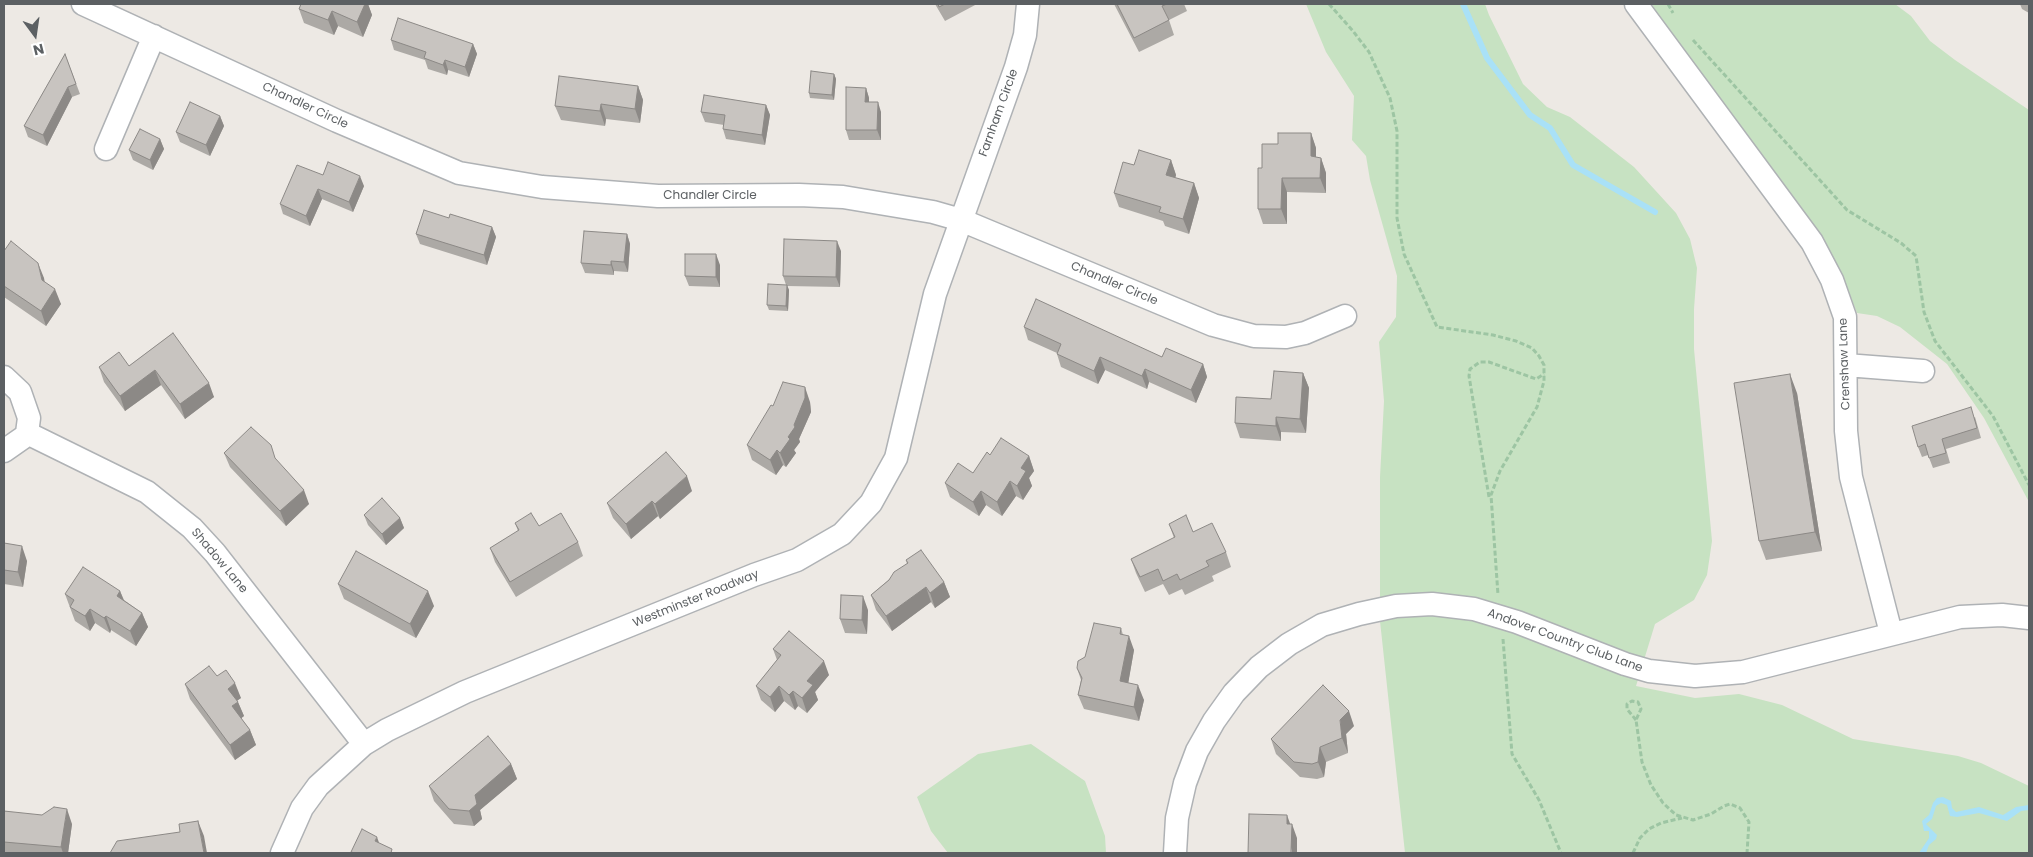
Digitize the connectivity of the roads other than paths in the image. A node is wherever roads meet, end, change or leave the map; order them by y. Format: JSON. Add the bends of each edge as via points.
{"nodes":[{"id":1,"x":83,"y":4,"type":"edge"},
{"id":2,"x":1028,"y":4,"type":"edge"},
{"id":3,"x":1636,"y":4,"type":"edge"},
{"id":4,"x":154,"y":36,"type":"junction"},
{"id":5,"x":106,"y":149,"type":"dead end"},
{"id":6,"x":961,"y":220,"type":"junction"},
{"id":7,"x":1345,"y":316,"type":"dead end"},
{"id":8,"x":1846,"y":365,"type":"junction"},
{"id":9,"x":1923,"y":370,"type":"dead end"},
{"id":10,"x":4,"y":377,"type":"edge"},
{"id":11,"x":27,"y":433,"type":"junction"},
{"id":12,"x":4,"y":450,"type":"edge"},
{"id":13,"x":2029,"y":618,"type":"edge"},
{"id":14,"x":1891,"y":633,"type":"junction"},
{"id":15,"x":364,"y":744,"type":"junction"},
{"id":16,"x":282,"y":853,"type":"edge"},
{"id":17,"x":1175,"y":853,"type":"edge"}],
"edges":[{"from":1,"to":4,"type":"street","name":"Chandler Circle"},
{"from":2,"to":6,"type":"street","name":"Farnham Circle","via":[[1025,35],[1016,67]]},
{"from":3,"to":8,"type":"street","name":"Crenshaw Lane","via":[[1812,242],[1832,280],[1845,317]]},
{"from":4,"to":5,"type":"street"},
{"from":4,"to":6,"type":"street","name":"Chandler Circle","via":[[337,121],[459,173],[542,187],[658,196],[843,197]]},
{"from":6,"to":7,"type":"street","name":"Chandler Circle","via":[[1236,332],[1269,338],[1286,337],[1305,333]]},
{"from":6,"to":15,"type":"street","name":"Westminster Roadway","via":[[935,294],[896,458],[871,503],[842,534],[797,560],[465,692],[416,714]]},
{"from":8,"to":9,"type":"street"},
{"from":8,"to":14,"type":"street","name":"Crenshaw Lane","via":[[1846,431],[1851,477]]},
{"from":10,"to":11,"type":"street","via":[[20,392],[26,404],[29,418]]},
{"from":11,"to":12,"type":"street","via":[[21,441]]},
{"from":11,"to":15,"type":"street","name":"Shadow Lane","via":[[147,492],[192,528]]},
{"from":13,"to":14,"type":"street","name":"Andover Country Club Lane","via":[[2002,614],[1960,617]]},
{"from":14,"to":17,"type":"street","name":"Andover Country Club Lane","via":[[1743,672],[1695,676],[1649,671],[1517,622],[1474,610],[1432,604],[1396,606],[1322,625],[1288,644],[1259,667],[1234,693],[1201,744],[1185,782],[1177,818]]},
{"from":15,"to":16,"type":"street","name":"Westminster Roadway","via":[[318,786],[302,808]]}]}
